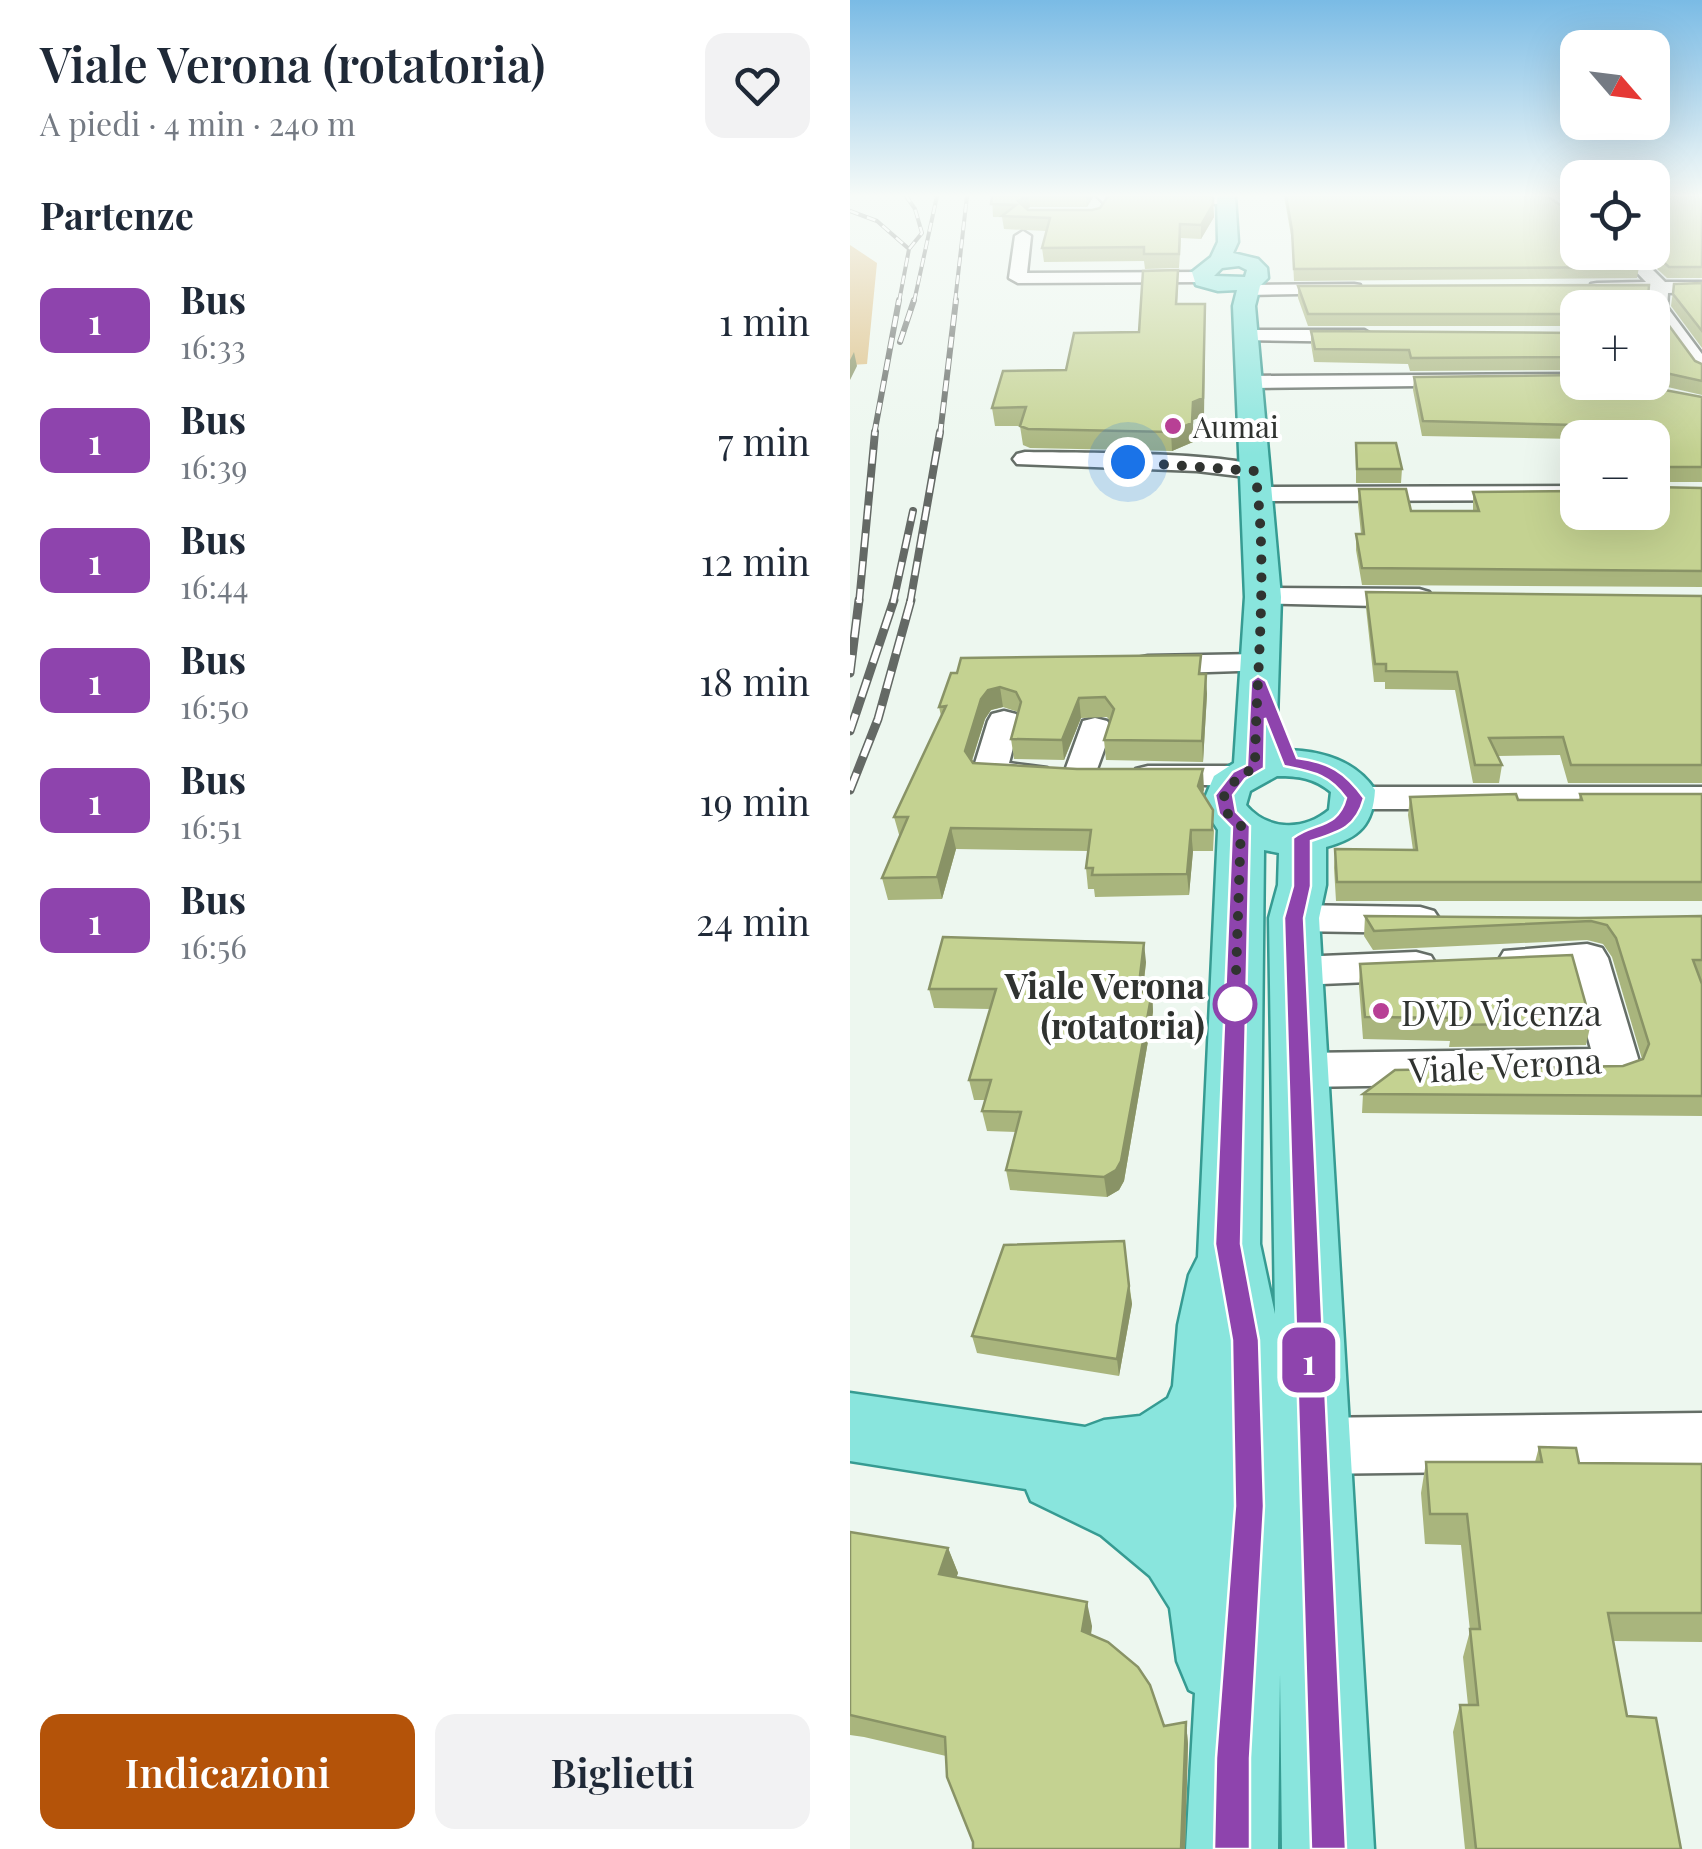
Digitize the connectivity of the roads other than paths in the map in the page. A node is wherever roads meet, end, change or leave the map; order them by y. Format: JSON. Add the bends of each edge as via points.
{"nodes":[{"id":1,"x":1238,"y":282,"type":"edge"},
{"id":2,"x":1238,"y":282,"type":"edge"},
{"id":3,"x":1655,"y":282,"type":"edge"},
{"id":4,"x":1247,"y":285,"type":"junction"},
{"id":5,"x":1660,"y":287,"type":"junction"},
{"id":6,"x":1702,"y":287,"type":"edge"},
{"id":7,"x":1582,"y":288,"type":"edge"},
{"id":8,"x":1366,"y":289,"type":"edge"},
{"id":9,"x":1248,"y":336,"type":"junction"},
{"id":10,"x":1384,"y":336,"type":"edge"},
{"id":11,"x":1670,"y":336,"type":"edge"},
{"id":12,"x":1679,"y":336,"type":"junction"},
{"id":13,"x":1702,"y":336,"type":"edge"},
{"id":14,"x":1702,"y":368,"type":"edge"},
{"id":15,"x":1560,"y":380,"type":"edge"},
{"id":16,"x":1250,"y":382,"type":"junction"},
{"id":17,"x":1025,"y":459,"type":"dead end"},
{"id":18,"x":1257,"y":482,"type":"junction"},
{"id":19,"x":1560,"y":492,"type":"edge"},
{"id":20,"x":1263,"y":597,"type":"junction"},
{"id":21,"x":1442,"y":598,"type":"edge"},
{"id":22,"x":1122,"y":677,"type":"edge"},
{"id":23,"x":1257,"y":678,"type":"junction"},
{"id":24,"x":1004,"y":721,"type":"dead end"},
{"id":25,"x":1095,"y":728,"type":"dead end"},
{"id":26,"x":1080,"y":776,"type":"junction"},
{"id":27,"x":1266,"y":794,"type":"junction"},
{"id":28,"x":1355,"y":798,"type":"junction"},
{"id":29,"x":1702,"y":798,"type":"edge"},
{"id":30,"x":1462,"y":920,"type":"edge"},
{"id":31,"x":1296,"y":945,"type":"junction"},
{"id":32,"x":1302,"y":1070,"type":"junction"},
{"id":33,"x":1228,"y":1244,"type":"junction"},
{"id":34,"x":850,"y":1427,"type":"edge"},
{"id":35,"x":1702,"y":1441,"type":"edge"},
{"id":36,"x":1311,"y":1446,"type":"junction"},
{"id":37,"x":1035,"y":1455,"type":"junction"},
{"id":38,"x":1250,"y":1506,"type":"junction"},
{"id":39,"x":1233,"y":1758,"type":"junction"},
{"id":40,"x":1325,"y":1758,"type":"junction"},
{"id":41,"x":1232,"y":1849,"type":"edge"},
{"id":42,"x":1328,"y":1849,"type":"edge"}],
"edges":[{"from":1,"to":4,"type":"main road"},
{"from":2,"to":4,"type":"main road"},
{"from":3,"to":5,"type":"street"},
{"from":4,"to":8,"type":"street"},
{"from":4,"to":9,"type":"main road"},
{"from":5,"to":6,"type":"street"},
{"from":5,"to":7,"type":"street"},
{"from":5,"to":12,"type":"street","via":[[1658,306]]},
{"from":9,"to":10,"type":"street"},
{"from":9,"to":16,"type":"main road"},
{"from":11,"to":12,"type":"street"},
{"from":12,"to":13,"type":"street"},
{"from":12,"to":14,"type":"street"},
{"from":15,"to":16,"type":"street"},
{"from":16,"to":18,"type":"main road"},
{"from":17,"to":18,"type":"street","via":[[1197,464]]},
{"from":18,"to":19,"type":"street"},
{"from":18,"to":20,"type":"main road"},
{"from":20,"to":21,"type":"street"},
{"from":20,"to":23,"type":"main road"},
{"from":22,"to":23,"type":"street"},
{"from":23,"to":27,"type":"main road"},
{"from":24,"to":26,"type":"street","via":[[989,773]]},
{"from":25,"to":26,"type":"street"},
{"from":26,"to":27,"type":"street"},
{"from":27,"to":28,"type":"main road","via":[[1316,766],[1339,776]]},
{"from":27,"to":28,"type":"main road","via":[[1339,826]]},
{"from":27,"to":31,"type":"main road","via":[[1302,886]]},
{"from":27,"to":33,"type":"main road"},
{"from":28,"to":29,"type":"street"},
{"from":30,"to":31,"type":"street"},
{"from":31,"to":32,"type":"main road"},
{"from":31,"to":32,"type":"street","name":"Viale Verona","via":[[1462,964],[1587,958],[1618,1066]]},
{"from":32,"to":36,"type":"main road"},
{"from":33,"to":37,"type":"main road","via":[[1208,1386],[1195,1421],[1151,1450]]},
{"from":33,"to":38,"type":"main road","via":[[1246,1340]]},
{"from":34,"to":37,"type":"main road"},
{"from":35,"to":36,"type":"street"},
{"from":36,"to":40,"type":"main road"},
{"from":37,"to":38,"type":"main road","via":[[1170,1476]]},
{"from":37,"to":39,"type":"main road","via":[[1128,1508],[1176,1549],[1208,1596]]},
{"from":38,"to":39,"type":"main road"},
{"from":38,"to":40,"type":"main road","via":[[1276,1516],[1296,1553]]},
{"from":39,"to":41,"type":"main road"},
{"from":40,"to":42,"type":"main road"}]}
